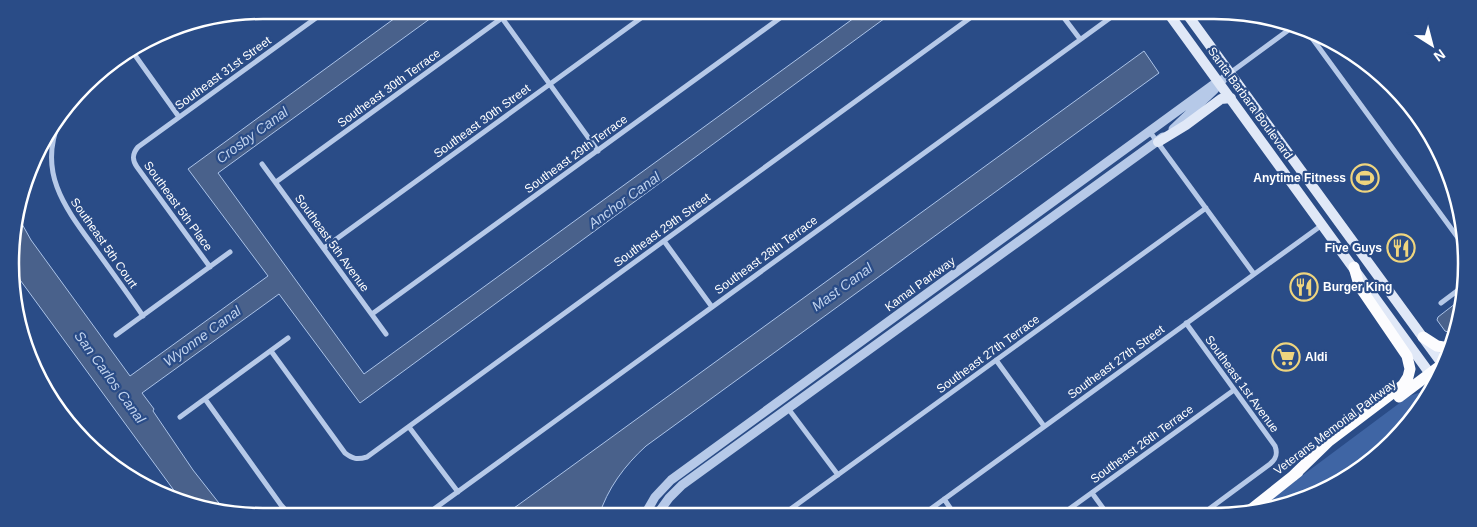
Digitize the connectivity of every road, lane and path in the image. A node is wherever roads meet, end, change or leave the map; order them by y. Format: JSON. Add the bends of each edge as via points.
{"nodes":[{"id":1,"x":315,"y":19,"type":"edge"},
{"id":2,"x":501,"y":19,"type":"edge"},
{"id":3,"x":503,"y":19,"type":"edge"},
{"id":4,"x":640,"y":19,"type":"edge"},
{"id":5,"x":779,"y":19,"type":"edge"},
{"id":6,"x":969,"y":19,"type":"edge"},
{"id":7,"x":1065,"y":19,"type":"edge"},
{"id":8,"x":1108,"y":19,"type":"edge"},
{"id":9,"x":1173,"y":19,"type":"edge"},
{"id":10,"x":1191,"y":19,"type":"edge"},
{"id":11,"x":1288,"y":31,"type":"edge"},
{"id":12,"x":1080,"y":39,"type":"junction"},
{"id":13,"x":1313,"y":40,"type":"edge"},
{"id":14,"x":136,"y":55,"type":"edge"},
{"id":15,"x":1230,"y":73,"type":"junction"},
{"id":16,"x":1220,"y":82,"type":"junction"},
{"id":17,"x":550,"y":84,"type":"junction"},
{"id":18,"x":1231,"y":98,"type":"junction"},
{"id":19,"x":180,"y":117,"type":"junction"},
{"id":20,"x":1150,"y":132,"type":"junction"},
{"id":21,"x":56,"y":135,"type":"edge"},
{"id":22,"x":1158,"y":142,"type":"junction"},
{"id":23,"x":598,"y":151,"type":"junction"},
{"id":24,"x":133,"y":155,"type":"joint"},
{"id":25,"x":262,"y":164,"type":"dead end"},
{"id":26,"x":276,"y":182,"type":"junction"},
{"id":27,"x":1206,"y":208,"type":"junction"},
{"id":28,"x":1323,"y":224,"type":"junction"},
{"id":29,"x":1456,"y":236,"type":"edge"},
{"id":30,"x":664,"y":241,"type":"junction"},
{"id":31,"x":324,"y":248,"type":"junction"},
{"id":32,"x":230,"y":252,"type":"dead end"},
{"id":33,"x":210,"y":267,"type":"junction"},
{"id":34,"x":1354,"y":267,"type":"junction"},
{"id":35,"x":1254,"y":274,"type":"junction"},
{"id":36,"x":1456,"y":291,"type":"edge"},
{"id":37,"x":1441,"y":303,"type":"dead end"},
{"id":38,"x":712,"y":307,"type":"junction"},
{"id":39,"x":372,"y":314,"type":"junction"},
{"id":40,"x":143,"y":316,"type":"junction"},
{"id":41,"x":1186,"y":323,"type":"junction"},
{"id":42,"x":386,"y":334,"type":"dead end"},
{"id":43,"x":116,"y":335,"type":"dead end"},
{"id":44,"x":1422,"y":337,"type":"junction"},
{"id":45,"x":288,"y":338,"type":"dead end"},
{"id":46,"x":1443,"y":347,"type":"edge"},
{"id":47,"x":271,"y":351,"type":"junction"},
{"id":48,"x":1439,"y":359,"type":"edge"},
{"id":49,"x":996,"y":360,"type":"junction"},
{"id":50,"x":1431,"y":375,"type":"edge"},
{"id":51,"x":1427,"y":382,"type":"edge"},
{"id":52,"x":1234,"y":390,"type":"junction"},
{"id":53,"x":204,"y":399,"type":"junction"},
{"id":54,"x":781,"y":400,"type":"junction"},
{"id":55,"x":788,"y":408,"type":"junction"},
{"id":56,"x":180,"y":417,"type":"dead end"},
{"id":57,"x":1044,"y":426,"type":"junction"},
{"id":58,"x":409,"y":427,"type":"junction"},
{"id":59,"x":838,"y":475,"type":"junction"},
{"id":60,"x":1293,"y":476,"type":"junction"},
{"id":61,"x":458,"y":492,"type":"junction"},
{"id":62,"x":1092,"y":493,"type":"junction"},
{"id":63,"x":944,"y":499,"type":"junction"},
{"id":64,"x":1257,"y":504,"type":"edge"},
{"id":65,"x":283,"y":508,"type":"edge"},
{"id":66,"x":436,"y":508,"type":"edge"},
{"id":67,"x":649,"y":508,"type":"edge"},
{"id":68,"x":662,"y":508,"type":"edge"},
{"id":69,"x":792,"y":508,"type":"edge"},
{"id":70,"x":932,"y":508,"type":"edge"},
{"id":71,"x":950,"y":508,"type":"edge"},
{"id":72,"x":1071,"y":508,"type":"edge"},
{"id":73,"x":1103,"y":508,"type":"edge"},
{"id":74,"x":1210,"y":508,"type":"edge"}],
"edges":[{"from":1,"to":19,"type":"street","name":"Southeast 31st Street"},
{"from":2,"to":26,"type":"street","name":"Southeast 30th Terrace"},
{"from":3,"to":17,"type":"street"},
{"from":4,"to":17,"type":"street","name":"Southeast 30th Street"},
{"from":5,"to":23,"type":"street","name":"Southeast 29th Terrace"},
{"from":6,"to":30,"type":"street","name":"Southeast 29th Street"},
{"from":7,"to":12,"type":"street"},
{"from":8,"to":12,"type":"street","name":"Southeast 28th Terrace"},
{"from":9,"to":16,"type":"main road","name":"Santa Barbara Boulevard"},
{"from":10,"to":15,"type":"main road","name":"Santa Barbara Boulevard"},
{"from":11,"to":15,"type":"street"},
{"from":12,"to":38,"type":"street","name":"Southeast 28th Terrace"},
{"from":13,"to":29,"type":"street"},
{"from":14,"to":19,"type":"street"},
{"from":15,"to":16,"type":"street","name":"Kamal Parkway"},
{"from":15,"to":44,"type":"main road","name":"Santa Barbara Boulevard"},
{"from":16,"to":18,"type":"main road","name":"Santa Barbara Boulevard"},
{"from":16,"to":20,"type":"street","name":"Kamal Parkway"},
{"from":16,"to":22,"type":"street","name":"Kamal Parkway"},
{"from":17,"to":23,"type":"street"},
{"from":17,"to":31,"type":"street","name":"Southeast 30th Street"},
{"from":18,"to":22,"type":"main road","via":[[1219,100]]},
{"from":18,"to":28,"type":"main road","name":"Santa Barbara Boulevard"},
{"from":19,"to":24,"type":"street","name":"Southeast 31st Street","via":[[138,147]]},
{"from":20,"to":22,"type":"street"},
{"from":20,"to":54,"type":"street","name":"Kamal Parkway"},
{"from":21,"to":40,"type":"street","name":"Southeast 5th Court","via":[[52,149],[54,179],[64,206]]},
{"from":22,"to":27,"type":"street"},
{"from":22,"to":55,"type":"street","name":"Kamal Parkway"},
{"from":23,"to":39,"type":"street","name":"Southeast 29th Terrace"},
{"from":24,"to":33,"type":"street","name":"Southeast 5th Place","via":[[137,167]]},
{"from":25,"to":26,"type":"street","name":"Southeast 5th Avenue"},
{"from":26,"to":31,"type":"street","name":"Southeast 5th Avenue"},
{"from":27,"to":35,"type":"street"},
{"from":27,"to":49,"type":"street","name":"Southeast 27th Terrace"},
{"from":28,"to":34,"type":"main road","name":"Santa Barbara Boulevard"},
{"from":28,"to":35,"type":"street","name":"Southeast 27th Street"},
{"from":30,"to":38,"type":"street"},
{"from":30,"to":58,"type":"street","name":"Southeast 29th Street"},
{"from":31,"to":39,"type":"street","name":"Southeast 5th Avenue"},
{"from":32,"to":33,"type":"street"},
{"from":33,"to":40,"type":"street"},
{"from":34,"to":50,"type":"main road","name":"Santa Barbara Boulevard"},
{"from":34,"to":60,"type":"highway","via":[[1359,285],[1407,356],[1409,372],[1400,389],[1329,441]]},
{"from":35,"to":41,"type":"street","name":"Southeast 27th Street"},
{"from":36,"to":37,"type":"street"},
{"from":38,"to":61,"type":"street","name":"Southeast 28th Terrace"},
{"from":39,"to":42,"type":"street","name":"Southeast 5th Avenue"},
{"from":40,"to":43,"type":"street"},
{"from":41,"to":52,"type":"street","name":"Southeast 1st Avenue"},
{"from":41,"to":57,"type":"street","name":"Southeast 27th Street"},
{"from":44,"to":46,"type":"highway"},
{"from":44,"to":48,"type":"main road","name":"Santa Barbara Boulevard"},
{"from":45,"to":47,"type":"street"},
{"from":47,"to":53,"type":"street"},
{"from":47,"to":58,"type":"street","name":"Southeast 29th Street","via":[[352,459],[367,457]]},
{"from":49,"to":57,"type":"street"},
{"from":49,"to":59,"type":"street","name":"Southeast 27th Terrace"},
{"from":51,"to":60,"type":"highway","name":"Veterans Memorial Parkway"},
{"from":52,"to":62,"type":"street","name":"Southeast 26th Terrace"},
{"from":52,"to":74,"type":"street","name":"Southeast 1st Avenue","via":[[1277,453],[1270,464]]},
{"from":53,"to":56,"type":"street"},
{"from":53,"to":65,"type":"street"},
{"from":54,"to":55,"type":"street"},
{"from":54,"to":67,"type":"street","name":"Kamal Parkway","via":[[671,480]]},
{"from":55,"to":59,"type":"street"},
{"from":55,"to":68,"type":"street","name":"Kamal Parkway","via":[[682,485]]},
{"from":57,"to":63,"type":"street","name":"Southeast 27th Street"},
{"from":58,"to":61,"type":"street"},
{"from":59,"to":69,"type":"street","name":"Southeast 27th Terrace"},
{"from":60,"to":64,"type":"highway","name":"Veterans Memorial Parkway"},
{"from":61,"to":66,"type":"street","name":"Southeast 28th Terrace"},
{"from":62,"to":72,"type":"street","name":"Southeast 26th Terrace"},
{"from":62,"to":73,"type":"street"},
{"from":63,"to":70,"type":"street","name":"Southeast 27th Street"},
{"from":63,"to":71,"type":"street"}]}
